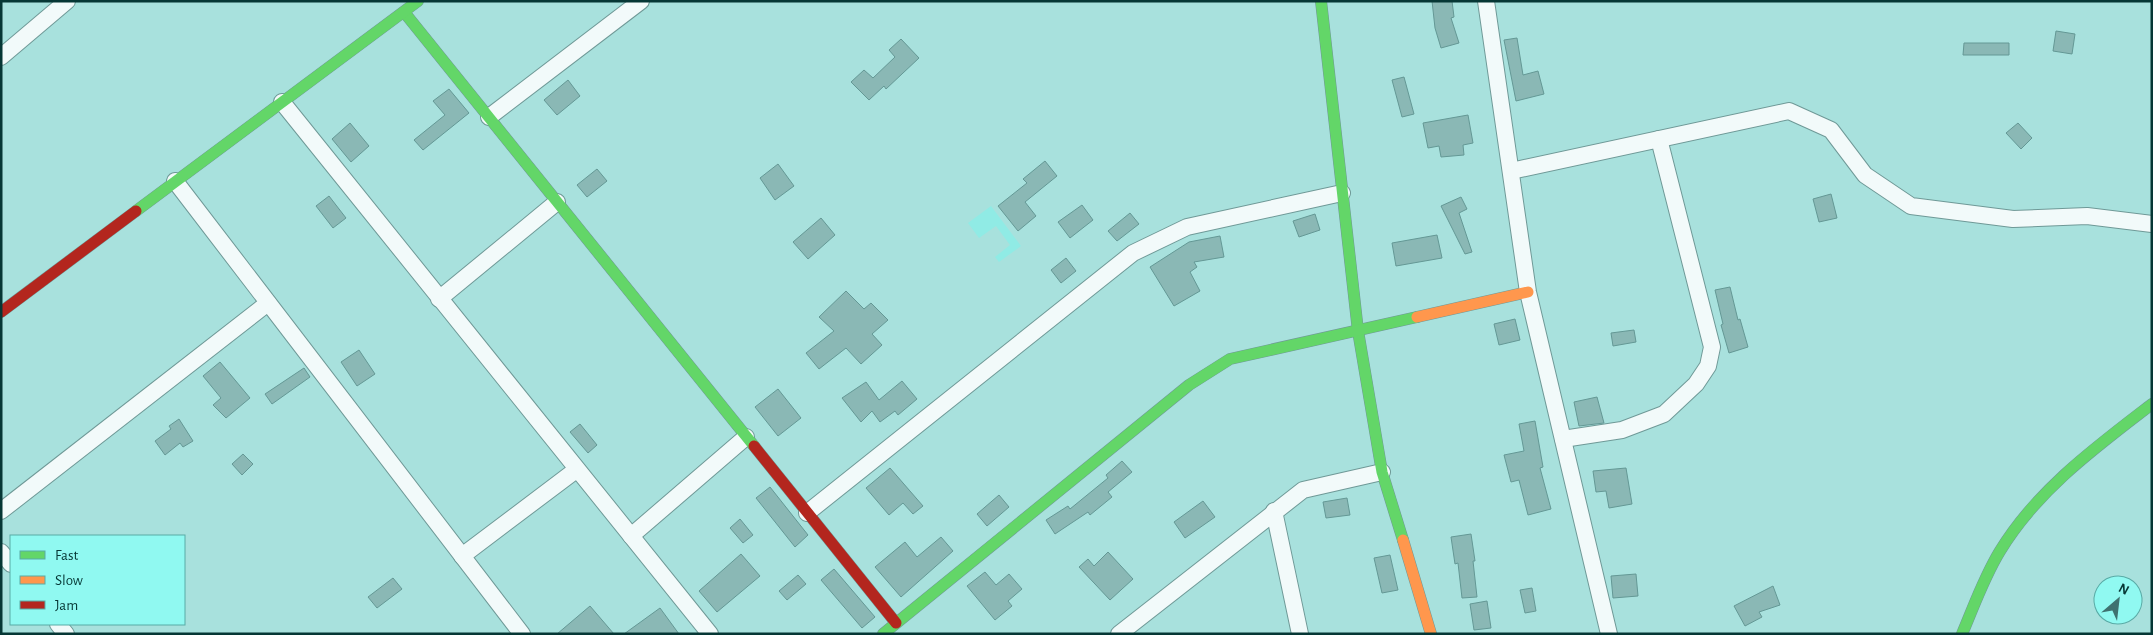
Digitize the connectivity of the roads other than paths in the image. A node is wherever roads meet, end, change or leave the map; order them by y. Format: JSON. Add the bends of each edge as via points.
{"nodes":[{"id":1,"x":67,"y":1,"type":"edge"},
{"id":2,"x":418,"y":1,"type":"edge"},
{"id":3,"x":641,"y":1,"type":"edge"},
{"id":4,"x":1321,"y":1,"type":"edge"},
{"id":5,"x":1486,"y":1,"type":"edge"},
{"id":6,"x":404,"y":12,"type":"junction"},
{"id":7,"x":1,"y":57,"type":"edge"},
{"id":8,"x":282,"y":102,"type":"junction"},
{"id":9,"x":489,"y":117,"type":"junction"},
{"id":10,"x":1659,"y":139,"type":"junction"},
{"id":11,"x":1511,"y":171,"type":"junction"},
{"id":12,"x":175,"y":181,"type":"junction"},
{"id":13,"x":1342,"y":193,"type":"junction"},
{"id":14,"x":557,"y":202,"type":"junction"},
{"id":15,"x":2152,"y":224,"type":"edge"},
{"id":16,"x":1528,"y":292,"type":"junction"},
{"id":17,"x":439,"y":299,"type":"junction"},
{"id":18,"x":268,"y":303,"type":"junction"},
{"id":19,"x":1,"y":312,"type":"edge"},
{"id":20,"x":1358,"y":331,"type":"junction"},
{"id":21,"x":2152,"y":404,"type":"edge"},
{"id":22,"x":746,"y":437,"type":"junction"},
{"id":23,"x":1563,"y":439,"type":"junction"},
{"id":24,"x":576,"y":470,"type":"junction"},
{"id":25,"x":1382,"y":472,"type":"junction"},
{"id":26,"x":1,"y":511,"type":"edge"},
{"id":27,"x":1274,"y":511,"type":"junction"},
{"id":28,"x":806,"y":513,"type":"junction"},
{"id":29,"x":631,"y":536,"type":"junction"},
{"id":30,"x":1,"y":552,"type":"edge"},
{"id":31,"x":462,"y":556,"type":"junction"},
{"id":32,"x":10,"y":563,"type":"edge"},
{"id":33,"x":896,"y":623,"type":"junction"},
{"id":34,"x":522,"y":634,"type":"edge"},
{"id":35,"x":710,"y":634,"type":"edge"},
{"id":36,"x":883,"y":634,"type":"edge"},
{"id":37,"x":1119,"y":634,"type":"edge"},
{"id":38,"x":1300,"y":634,"type":"edge"},
{"id":39,"x":1431,"y":634,"type":"edge"},
{"id":40,"x":1609,"y":634,"type":"edge"},
{"id":41,"x":1962,"y":634,"type":"edge"}],
"edges":[{"from":1,"to":7,"type":"street"},
{"from":2,"to":6,"type":"street"},
{"from":3,"to":9,"type":"street"},
{"from":4,"to":13,"type":"street"},
{"from":5,"to":11,"type":"street"},
{"from":6,"to":8,"type":"street"},
{"from":6,"to":9,"type":"street"},
{"from":8,"to":12,"type":"street"},
{"from":8,"to":17,"type":"street"},
{"from":9,"to":14,"type":"street"},
{"from":10,"to":11,"type":"street"},
{"from":10,"to":15,"type":"street","via":[[1789,110],[1831,130],[1865,175],[1911,206],[2013,219],[2088,216]]},
{"from":10,"to":23,"type":"street","via":[[1712,347],[1708,366],[1696,384],[1664,414],[1622,430]]},
{"from":11,"to":16,"type":"street"},
{"from":12,"to":18,"type":"street"},
{"from":12,"to":19,"type":"street"},
{"from":13,"to":20,"type":"street"},
{"from":13,"to":28,"type":"street","via":[[1187,226],[1133,253]]},
{"from":14,"to":17,"type":"street"},
{"from":14,"to":22,"type":"street"},
{"from":16,"to":20,"type":"street"},
{"from":16,"to":23,"type":"street"},
{"from":17,"to":24,"type":"street"},
{"from":18,"to":26,"type":"street"},
{"from":18,"to":31,"type":"street"},
{"from":20,"to":25,"type":"street"},
{"from":20,"to":33,"type":"street","via":[[1230,359],[1189,385]]},
{"from":21,"to":41,"type":"street","via":[[2085,456],[2034,504],[2000,551]]},
{"from":22,"to":28,"type":"street"},
{"from":22,"to":29,"type":"street"},
{"from":23,"to":40,"type":"street"},
{"from":24,"to":29,"type":"street"},
{"from":24,"to":31,"type":"street"},
{"from":25,"to":27,"type":"street","via":[[1303,490]]},
{"from":25,"to":39,"type":"street"},
{"from":27,"to":37,"type":"street"},
{"from":27,"to":38,"type":"street"},
{"from":28,"to":33,"type":"street"},
{"from":29,"to":35,"type":"street"},
{"from":30,"to":32,"type":"street"},
{"from":31,"to":34,"type":"street"},
{"from":33,"to":36,"type":"street"}]}
